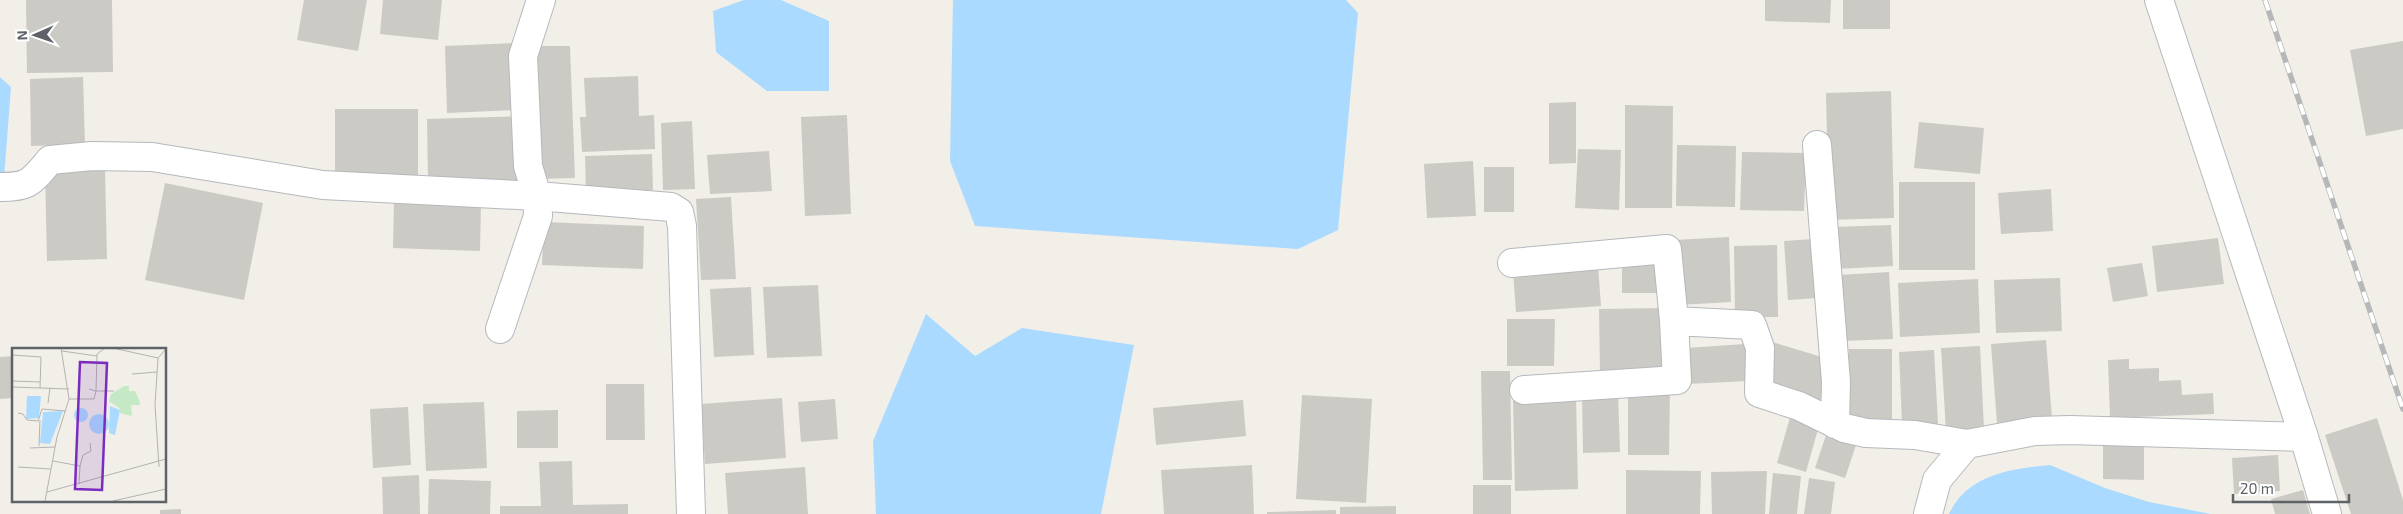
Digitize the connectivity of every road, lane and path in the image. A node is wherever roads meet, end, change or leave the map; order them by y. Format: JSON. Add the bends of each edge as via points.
{"nodes":[{"id":1,"x":541,"y":0,"type":"edge"},
{"id":2,"x":2159,"y":0,"type":"edge"},
{"id":3,"x":1816,"y":145,"type":"dead end"},
{"id":4,"x":0,"y":187,"type":"edge"},
{"id":5,"x":538,"y":196,"type":"junction"},
{"id":6,"x":1512,"y":264,"type":"dead end"},
{"id":7,"x":1674,"y":321,"type":"junction"},
{"id":8,"x":500,"y":329,"type":"dead end"},
{"id":9,"x":1524,"y":390,"type":"dead end"},
{"id":10,"x":1835,"y":424,"type":"junction"},
{"id":11,"x":2304,"y":437,"type":"junction"},
{"id":12,"x":1967,"y":444,"type":"junction"},
{"id":13,"x":691,"y":514,"type":"edge"},
{"id":14,"x":1928,"y":514,"type":"edge"},
{"id":15,"x":2327,"y":514,"type":"edge"}],
"edges":[{"from":1,"to":5,"type":"street","via":[[523,56],[528,166]]},
{"from":2,"to":11,"type":"street"},
{"from":3,"to":10,"type":"street","via":[[1836,382]]},
{"from":4,"to":5,"type":"street","via":[[29,184],[50,160],[92,156],[152,157],[322,185]]},
{"from":5,"to":8,"type":"street","via":[[538,216]]},
{"from":5,"to":13,"type":"street","via":[[671,207],[679,212]]},
{"from":6,"to":7,"type":"street","via":[[1667,249]]},
{"from":7,"to":9,"type":"street","via":[[1677,380]]},
{"from":7,"to":10,"type":"street","via":[[1752,325],[1760,348],[1759,393],[1799,406]]},
{"from":10,"to":12,"type":"street","via":[[1866,433],[1915,435]]},
{"from":11,"to":12,"type":"street","via":[[2070,430],[2035,431]]},
{"from":11,"to":15,"type":"street"},
{"from":12,"to":14,"type":"street","via":[[1938,480]]}]}
